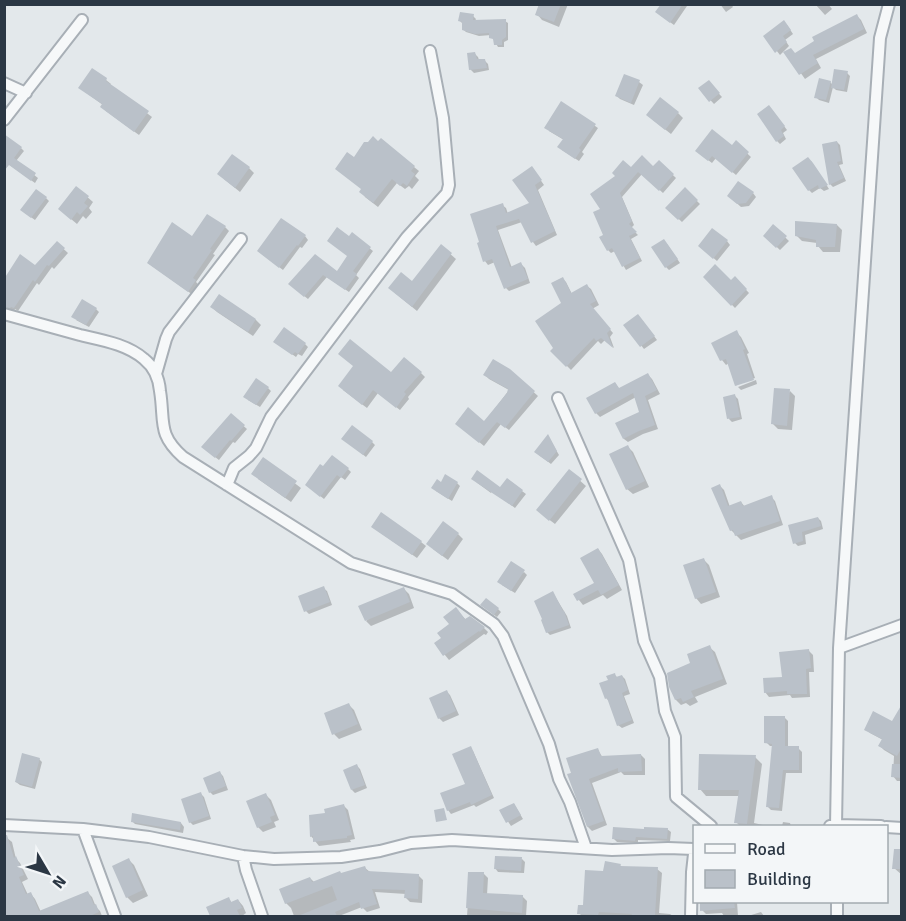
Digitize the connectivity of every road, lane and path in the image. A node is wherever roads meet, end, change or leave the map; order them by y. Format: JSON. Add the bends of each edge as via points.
{"nodes":[{"id":1,"x":889,"y":4,"type":"edge"},
{"id":2,"x":82,"y":20,"type":"dead end"},
{"id":3,"x":430,"y":51,"type":"dead end"},
{"id":4,"x":4,"y":83,"type":"edge"},
{"id":5,"x":26,"y":93,"type":"junction"},
{"id":6,"x":4,"y":120,"type":"edge"},
{"id":7,"x":241,"y":239,"type":"dead end"},
{"id":8,"x":4,"y":314,"type":"edge"},
{"id":9,"x":156,"y":374,"type":"junction"},
{"id":10,"x":558,"y":398,"type":"dead end"},
{"id":11,"x":227,"y":485,"type":"junction"},
{"id":12,"x":902,"y":626,"type":"edge"},
{"id":13,"x":839,"y":648,"type":"junction"},
{"id":14,"x":4,"y":825,"type":"edge"},
{"id":15,"x":710,"y":825,"type":"edge"},
{"id":16,"x":834,"y":825,"type":"edge"},
{"id":17,"x":83,"y":829,"type":"junction"},
{"id":18,"x":586,"y":848,"type":"junction"},
{"id":19,"x":693,"y":849,"type":"edge"},
{"id":20,"x":243,"y":856,"type":"junction"},
{"id":21,"x":693,"y":875,"type":"edge"},
{"id":22,"x":115,"y":916,"type":"edge"},
{"id":23,"x":262,"y":916,"type":"edge"},
{"id":24,"x":691,"y":916,"type":"edge"}],
"edges":[{"from":1,"to":13,"type":"street","via":[[880,38]]},
{"from":2,"to":5,"type":"street"},
{"from":3,"to":11,"type":"street","via":[[443,118],[447,193],[407,237],[271,417],[256,448],[234,468]]},
{"from":4,"to":5,"type":"street"},
{"from":5,"to":6,"type":"street"},
{"from":7,"to":9,"type":"street","via":[[169,332]]},
{"from":8,"to":9,"type":"street","via":[[133,351]]},
{"from":9,"to":11,"type":"street","via":[[165,434],[172,447]]},
{"from":10,"to":15,"type":"street","via":[[629,560],[644,641],[660,677],[665,711],[675,737],[676,797]]},
{"from":11,"to":18,"type":"street","via":[[351,563],[452,594],[494,624],[503,636],[549,744]]},
{"from":12,"to":13,"type":"street"},
{"from":13,"to":16,"type":"street"},
{"from":14,"to":17,"type":"street"},
{"from":17,"to":20,"type":"street","via":[[149,837]]},
{"from":17,"to":22,"type":"street"},
{"from":18,"to":19,"type":"street"},
{"from":18,"to":20,"type":"street","via":[[452,840],[411,843],[341,857]]},
{"from":20,"to":23,"type":"street"},
{"from":21,"to":24,"type":"street"}]}
